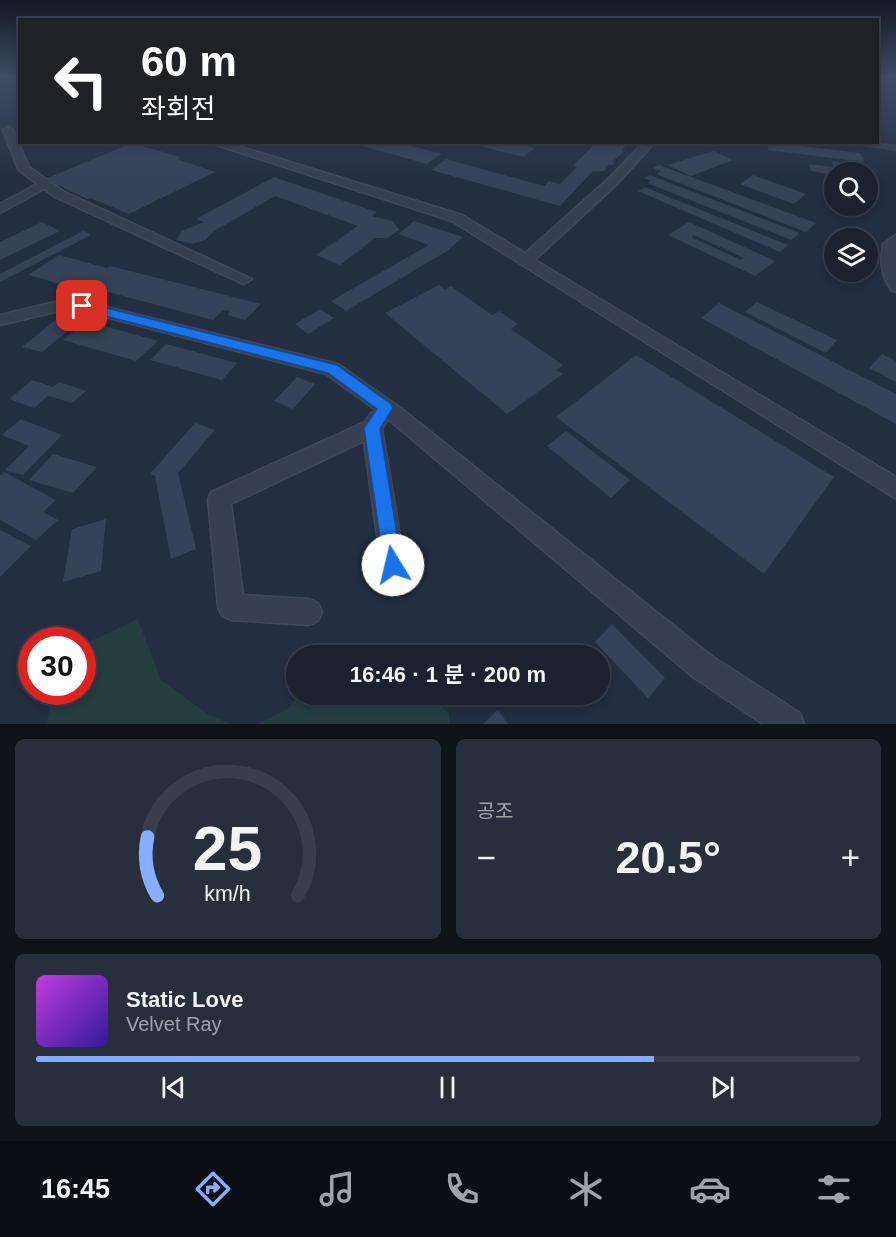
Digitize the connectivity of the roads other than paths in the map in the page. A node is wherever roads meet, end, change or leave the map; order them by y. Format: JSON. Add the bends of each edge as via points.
{"nodes":[{"id":1,"x":9,"y":130,"type":"edge"},
{"id":2,"x":218,"y":144,"type":"edge"},
{"id":3,"x":648,"y":144,"type":"edge"},
{"id":4,"x":45,"y":184,"type":"junction"},
{"id":5,"x":0,"y":209,"type":"edge"},
{"id":6,"x":896,"y":239,"type":"edge"},
{"id":7,"x":525,"y":261,"type":"junction"},
{"id":8,"x":244,"y":279,"type":"dead end"},
{"id":9,"x":896,"y":287,"type":"edge"},
{"id":10,"x":0,"y":320,"type":"edge"},
{"id":11,"x":386,"y":408,"type":"junction"},
{"id":12,"x":372,"y":428,"type":"junction"},
{"id":13,"x":896,"y":489,"type":"edge"},
{"id":14,"x":393,"y":565,"type":"dead end"},
{"id":15,"x":309,"y":612,"type":"dead end"},
{"id":16,"x":789,"y":724,"type":"edge"}],
"edges":[{"from":1,"to":4,"type":"street","via":[[12,152],[24,169]]},
{"from":2,"to":7,"type":"street","via":[[457,218]]},
{"from":3,"to":7,"type":"street"},
{"from":4,"to":5,"type":"street"},
{"from":4,"to":8,"type":"street"},
{"from":6,"to":9,"type":"street","via":[[890,244],[888,258],[888,273]]},
{"from":7,"to":13,"type":"street"},
{"from":10,"to":11,"type":"street","via":[[59,306],[82,306],[333,369]]},
{"from":11,"to":12,"type":"street"},
{"from":11,"to":16,"type":"street","via":[[703,667]]},
{"from":12,"to":14,"type":"street"},
{"from":12,"to":15,"type":"street","via":[[219,499],[231,607]]}]}
